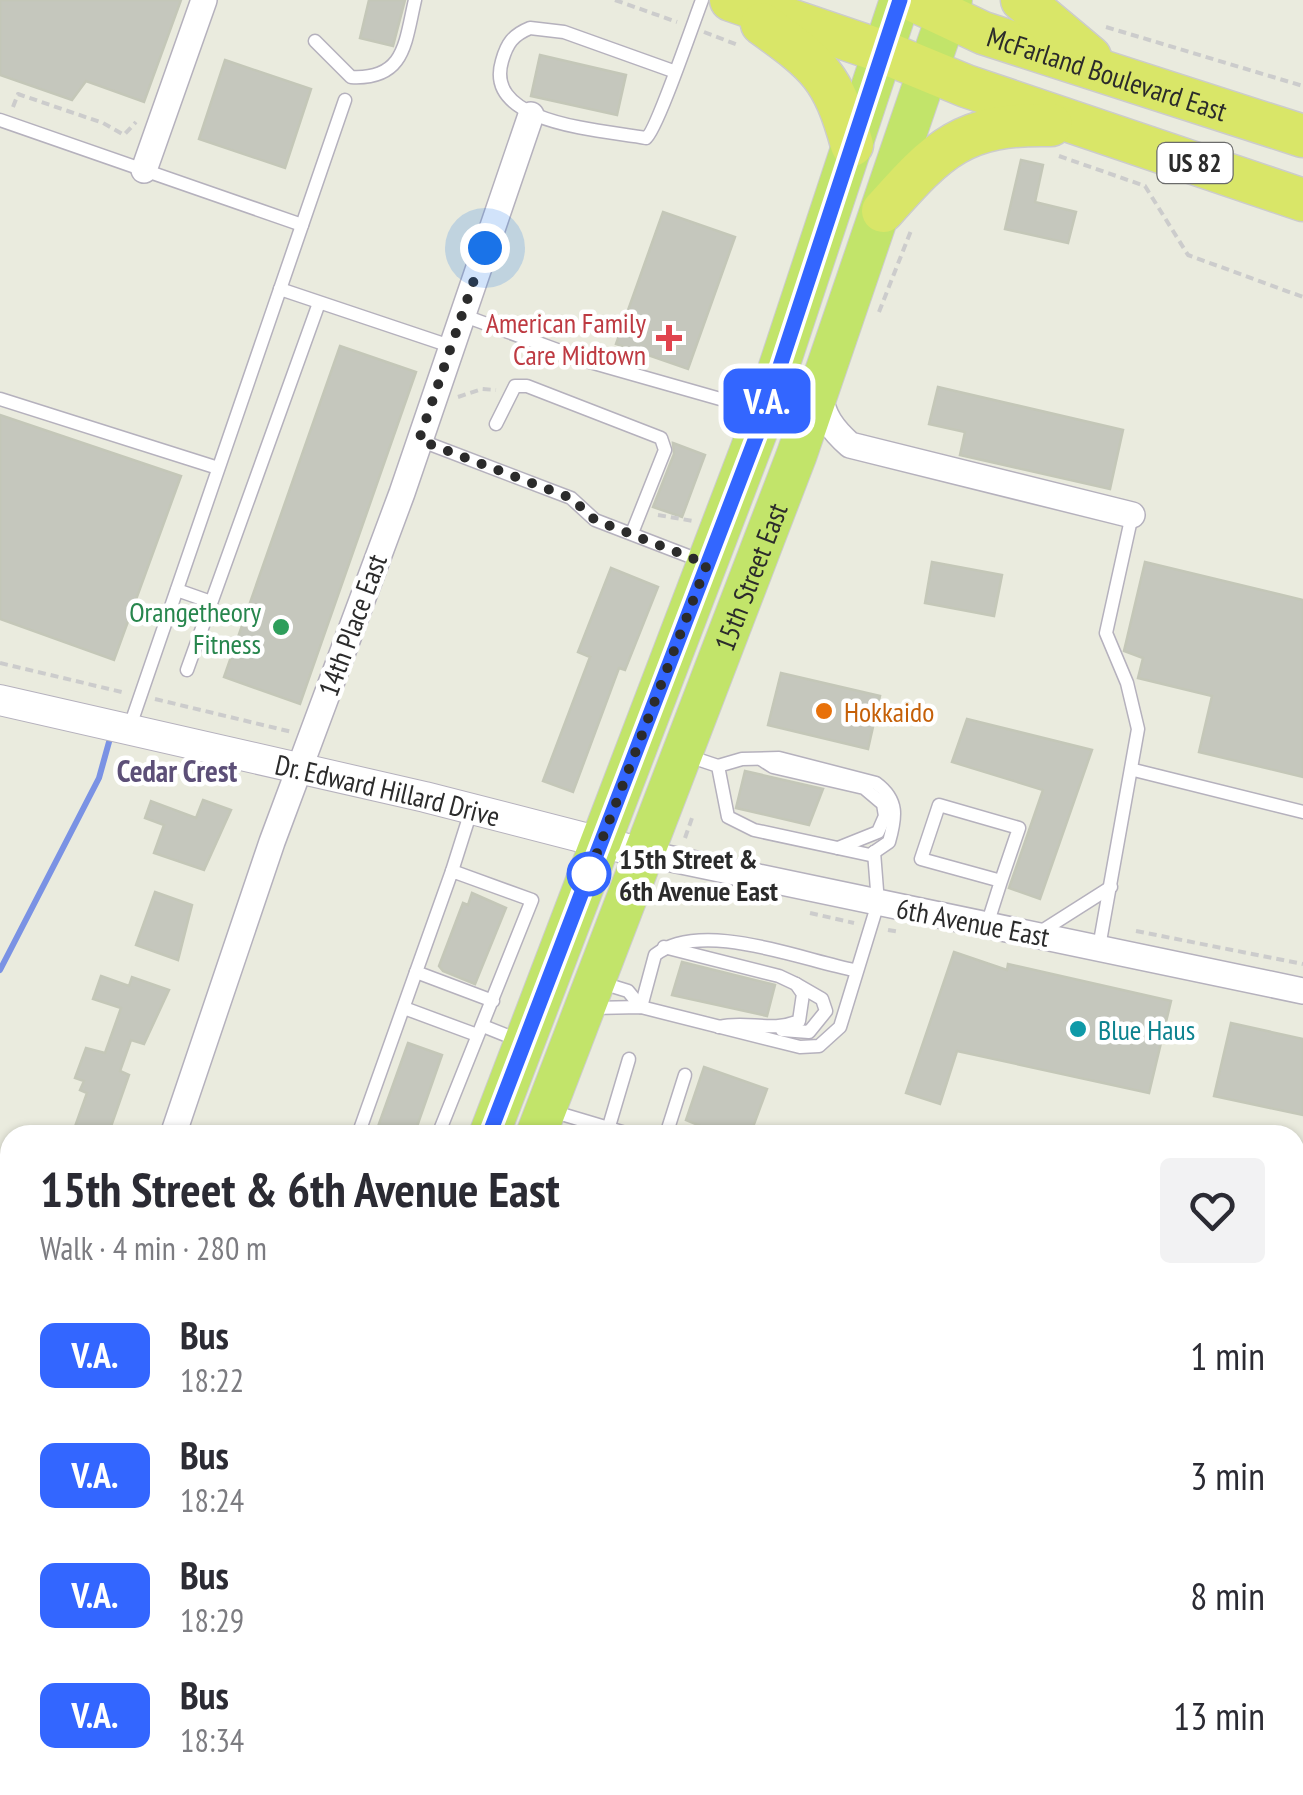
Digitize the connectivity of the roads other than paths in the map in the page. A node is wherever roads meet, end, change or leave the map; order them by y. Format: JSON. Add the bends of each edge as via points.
{"nodes":[{"id":1,"x":204,"y":0,"type":"edge"},
{"id":2,"x":415,"y":0,"type":"edge"},
{"id":3,"x":702,"y":0,"type":"edge"},
{"id":4,"x":730,"y":0,"type":"edge"},
{"id":5,"x":900,"y":0,"type":"edge"},
{"id":6,"x":1022,"y":0,"type":"edge"},
{"id":7,"x":938,"y":4,"type":"edge"},
{"id":8,"x":316,"y":41,"type":"dead end"},
{"id":9,"x":882,"y":51,"type":"junction"},
{"id":10,"x":673,"y":71,"type":"junction"},
{"id":11,"x":930,"y":74,"type":"junction"},
{"id":12,"x":1119,"y":78,"type":"junction"},
{"id":13,"x":345,"y":100,"type":"dead end"},
{"id":14,"x":531,"y":116,"type":"junction"},
{"id":15,"x":4,"y":121,"type":"edge"},
{"id":16,"x":1086,"y":126,"type":"junction"},
{"id":17,"x":1303,"y":136,"type":"edge"},
{"id":18,"x":852,"y":145,"type":"junction"},
{"id":19,"x":144,"y":170,"type":"junction"},
{"id":20,"x":1303,"y":200,"type":"edge"},
{"id":21,"x":883,"y":211,"type":"junction"},
{"id":22,"x":302,"y":225,"type":"junction"},
{"id":23,"x":280,"y":289,"type":"junction"},
{"id":24,"x":319,"y":303,"type":"junction"},
{"id":25,"x":462,"y":315,"type":"junction"},
{"id":26,"x":450,"y":346,"type":"junction"},
{"id":27,"x":819,"y":392,"type":"junction"},
{"id":28,"x":0,"y":399,"type":"edge"},
{"id":29,"x":764,"y":412,"type":"junction"},
{"id":30,"x":496,"y":424,"type":"dead end"},
{"id":31,"x":419,"y":440,"type":"junction"},
{"id":32,"x":850,"y":444,"type":"junction"},
{"id":33,"x":797,"y":454,"type":"junction"},
{"id":34,"x":218,"y":468,"type":"junction"},
{"id":35,"x":1132,"y":516,"type":"joint"},
{"id":36,"x":632,"y":534,"type":"junction"},
{"id":37,"x":707,"y":564,"type":"junction"},
{"id":38,"x":177,"y":590,"type":"junction"},
{"id":39,"x":212,"y":602,"type":"junction"},
{"id":40,"x":187,"y":670,"type":"dead end"},
{"id":41,"x":0,"y":700,"type":"edge"},
{"id":42,"x":129,"y":729,"type":"junction"},
{"id":43,"x":760,"y":759,"type":"junction"},
{"id":44,"x":700,"y":760,"type":"junction"},
{"id":45,"x":298,"y":768,"type":"junction"},
{"id":46,"x":1134,"y":770,"type":"junction"},
{"id":47,"x":472,"y":809,"type":"junction"},
{"id":48,"x":1303,"y":812,"type":"edge"},
{"id":49,"x":601,"y":842,"type":"junction"},
{"id":50,"x":835,"y":849,"type":"junction"},
{"id":51,"x":874,"y":852,"type":"junction"},
{"id":52,"x":643,"y":853,"type":"junction"},
{"id":53,"x":452,"y":871,"type":"junction"},
{"id":54,"x":1001,"y":881,"type":"junction"},
{"id":55,"x":1110,"y":887,"type":"junction"},
{"id":56,"x":878,"y":903,"type":"junction"},
{"id":57,"x":986,"y":928,"type":"junction"},
{"id":58,"x":1034,"y":936,"type":"junction"},
{"id":59,"x":1102,"y":936,"type":"junction"},
{"id":60,"x":664,"y":948,"type":"junction"},
{"id":61,"x":854,"y":970,"type":"junction"},
{"id":62,"x":416,"y":972,"type":"junction"},
{"id":63,"x":796,"y":984,"type":"junction"},
{"id":64,"x":1303,"y":991,"type":"edge"},
{"id":65,"x":590,"y":994,"type":"junction"},
{"id":66,"x":493,"y":1001,"type":"junction"},
{"id":67,"x":641,"y":1007,"type":"junction"},
{"id":68,"x":404,"y":1008,"type":"junction"},
{"id":69,"x":716,"y":1028,"type":"junction"},
{"id":70,"x":480,"y":1030,"type":"junction"},
{"id":71,"x":779,"y":1030,"type":"junction"},
{"id":72,"x":524,"y":1043,"type":"junction"},
{"id":73,"x":629,"y":1059,"type":"dead end"},
{"id":74,"x":684,"y":1075,"type":"dead end"},
{"id":75,"x":541,"y":1122,"type":"edge"},
{"id":76,"x":175,"y":1125,"type":"edge"},
{"id":77,"x":362,"y":1125,"type":"edge"},
{"id":78,"x":442,"y":1125,"type":"edge"},
{"id":79,"x":494,"y":1125,"type":"edge"},
{"id":80,"x":609,"y":1125,"type":"edge"},
{"id":81,"x":669,"y":1125,"type":"edge"}],
"edges":[{"from":1,"to":19,"type":"street"},
{"from":2,"to":8,"type":"lane","via":[[399,58],[372,78],[351,77]]},
{"from":3,"to":10,"type":"lane"},
{"from":4,"to":9,"type":"highway","name":"McFarland Boulevard East","number":"US 82"},
{"from":4,"to":18,"type":"highway","via":[[814,62],[838,95]]},
{"from":5,"to":9,"type":"main road","name":"15th Street East"},
{"from":6,"to":12,"type":"highway"},
{"from":7,"to":11,"type":"main road","name":"15th Street East"},
{"from":7,"to":12,"type":"highway","name":"McFarland Boulevard East","number":"US 82","via":[[983,32]]},
{"from":9,"to":11,"type":"highway","name":"McFarland Boulevard East","number":"US 82"},
{"from":9,"to":18,"type":"main road","name":"15th Street East"},
{"from":10,"to":14,"type":"lane","via":[[657,127],[646,138]]},
{"from":10,"to":14,"type":"lane","via":[[564,32],[530,28],[506,46],[498,72],[510,101]]},
{"from":11,"to":16,"type":"highway","name":"McFarland Boulevard East","number":"US 82"},
{"from":11,"to":21,"type":"main road","name":"15th Street East"},
{"from":12,"to":17,"type":"highway","name":"McFarland Boulevard East","number":"US 82"},
{"from":13,"to":22,"type":"lane"},
{"from":14,"to":25,"type":"street","name":"14th Place East"},
{"from":15,"to":19,"type":"lane"},
{"from":16,"to":20,"type":"highway","name":"McFarland Boulevard East","number":"US 82"},
{"from":16,"to":21,"type":"highway","via":[[1007,124],[955,140]]},
{"from":18,"to":29,"type":"main road","name":"15th Street East"},
{"from":19,"to":22,"type":"lane"},
{"from":21,"to":27,"type":"main road","name":"15th Street East"},
{"from":22,"to":23,"type":"lane"},
{"from":23,"to":24,"type":"lane"},
{"from":23,"to":34,"type":"lane"},
{"from":24,"to":26,"type":"lane"},
{"from":24,"to":39,"type":"lane"},
{"from":25,"to":26,"type":"street","name":"14th Place East"},
{"from":25,"to":29,"type":"lane","via":[[590,362]]},
{"from":26,"to":31,"type":"street","name":"14th Place East"},
{"from":27,"to":32,"type":"street","via":[[832,429]]},
{"from":27,"to":33,"type":"main road","name":"15th Street East"},
{"from":28,"to":34,"type":"lane"},
{"from":29,"to":37,"type":"main road","name":"15th Street East"},
{"from":30,"to":36,"type":"lane","via":[[508,394],[526,386],[666,442]]},
{"from":31,"to":36,"type":"lane","via":[[571,498],[595,520]]},
{"from":31,"to":45,"type":"street","name":"14th Place East"},
{"from":32,"to":33,"type":"street"},
{"from":32,"to":35,"type":"street"},
{"from":33,"to":44,"type":"main road","name":"15th Street East"},
{"from":34,"to":38,"type":"lane"},
{"from":35,"to":46,"type":"lane","via":[[1106,633],[1134,706]]},
{"from":36,"to":37,"type":"lane"},
{"from":37,"to":49,"type":"main road","name":"15th Street East"},
{"from":38,"to":39,"type":"lane"},
{"from":38,"to":42,"type":"lane"},
{"from":39,"to":40,"type":"lane"},
{"from":41,"to":42,"type":"street","name":"Dr. Edward Hillard Drive"},
{"from":42,"to":45,"type":"street","name":"Dr. Edward Hillard Drive"},
{"from":43,"to":44,"type":"lane"},
{"from":43,"to":50,"type":"lane","via":[[876,796],[885,816],[878,832]]},
{"from":43,"to":51,"type":"lane","via":[[780,758],[888,792],[897,813],[889,842]]},
{"from":44,"to":50,"type":"lane","via":[[728,817],[754,830]]},
{"from":44,"to":52,"type":"main road","name":"15th Street East"},
{"from":45,"to":47,"type":"street","name":"Dr. Edward Hillard Drive"},
{"from":45,"to":76,"type":"street","name":"14th Place East"},
{"from":46,"to":48,"type":"lane"},
{"from":46,"to":55,"type":"lane"},
{"from":47,"to":49,"type":"street","name":"Dr. Edward Hillard Drive"},
{"from":47,"to":53,"type":"lane"},
{"from":49,"to":52,"type":"street","name":"Dr. Edward Hillard Drive"},
{"from":49,"to":72,"type":"main road","name":"15th Street East"},
{"from":50,"to":51,"type":"lane"},
{"from":51,"to":56,"type":"lane"},
{"from":52,"to":56,"type":"street","name":"6th Avenue East"},
{"from":52,"to":65,"type":"main road","name":"15th Street East"},
{"from":53,"to":62,"type":"lane"},
{"from":53,"to":66,"type":"lane","via":[[532,900]]},
{"from":54,"to":54,"type":"lane","via":[[921,859],[938,805],[1019,828]]},
{"from":54,"to":57,"type":"lane"},
{"from":55,"to":58,"type":"lane"},
{"from":55,"to":59,"type":"lane"},
{"from":56,"to":57,"type":"street","name":"6th Avenue East"},
{"from":56,"to":61,"type":"lane"},
{"from":57,"to":58,"type":"street","name":"6th Avenue East"},
{"from":58,"to":59,"type":"street","name":"6th Avenue East"},
{"from":59,"to":64,"type":"street","name":"6th Avenue East"},
{"from":60,"to":61,"type":"lane","via":[[687,938],[725,940]]},
{"from":60,"to":63,"type":"lane"},
{"from":60,"to":67,"type":"lane","via":[[654,955]]},
{"from":61,"to":69,"type":"lane","via":[[840,1028],[819,1046]]},
{"from":62,"to":66,"type":"lane"},
{"from":62,"to":68,"type":"lane"},
{"from":63,"to":71,"type":"lane","via":[[803,994],[799,1021]]},
{"from":63,"to":71,"type":"lane","via":[[822,999],[826,1011],[809,1032]]},
{"from":65,"to":67,"type":"lane"},
{"from":65,"to":67,"type":"lane","via":[[628,991]]},
{"from":65,"to":75,"type":"main road","name":"15th Street East"},
{"from":66,"to":70,"type":"lane"},
{"from":67,"to":69,"type":"lane"},
{"from":68,"to":70,"type":"lane"},
{"from":68,"to":77,"type":"lane"},
{"from":69,"to":71,"type":"lane","via":[[738,1022]]},
{"from":70,"to":72,"type":"lane"},
{"from":70,"to":78,"type":"lane"},
{"from":72,"to":79,"type":"main road","name":"15th Street East"},
{"from":73,"to":80,"type":"lane"},
{"from":74,"to":81,"type":"lane"}]}
